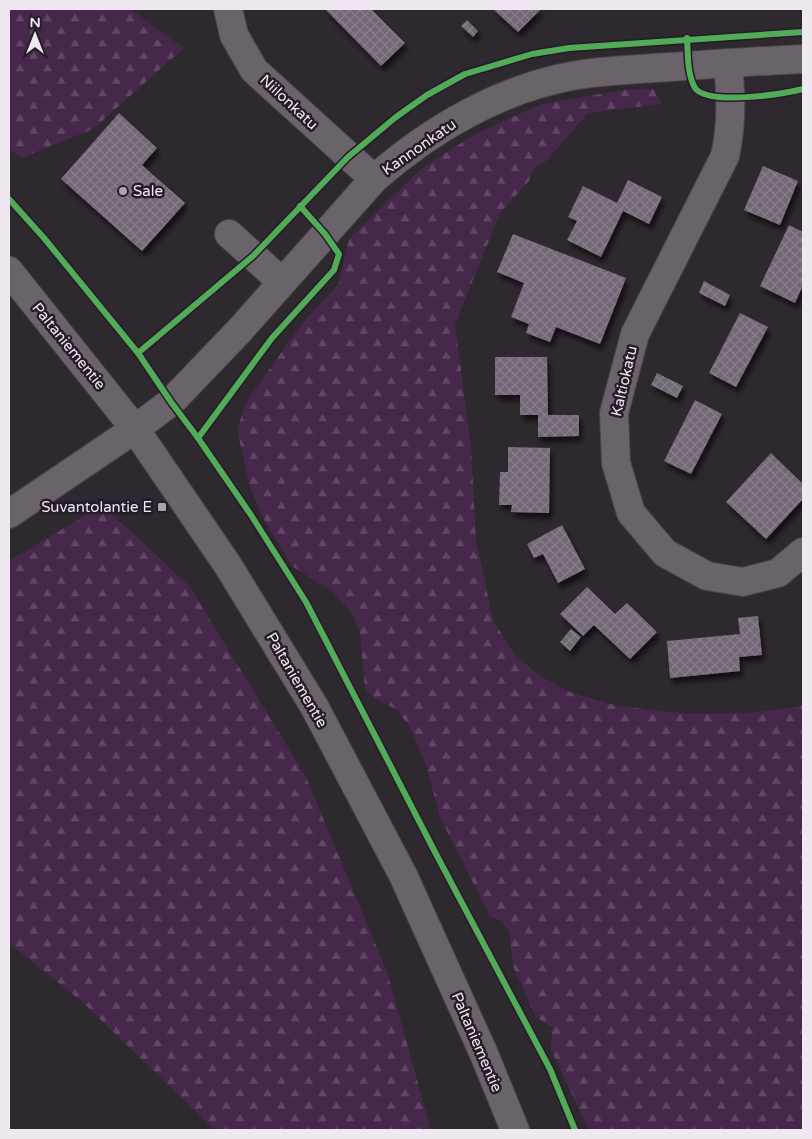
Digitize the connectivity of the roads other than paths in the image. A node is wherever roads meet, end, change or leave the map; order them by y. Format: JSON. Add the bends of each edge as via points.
{"nodes":[{"id":1,"x":228,"y":9,"type":"edge"},
{"id":2,"x":803,"y":59,"type":"edge"},
{"id":3,"x":728,"y":63,"type":"junction"},
{"id":4,"x":374,"y":179,"type":"junction"},
{"id":5,"x":229,"y":234,"type":"dead end"},
{"id":6,"x":9,"y":271,"type":"edge"},
{"id":7,"x":282,"y":282,"type":"junction"},
{"id":8,"x":135,"y":428,"type":"junction"},
{"id":9,"x":9,"y":514,"type":"edge"},
{"id":10,"x":803,"y":552,"type":"edge"},
{"id":11,"x":515,"y":1130,"type":"edge"}],
"edges":[{"from":1,"to":4,"type":"street","name":"Niilonkatu","via":[[234,35],[254,70]]},
{"from":2,"to":3,"type":"street","name":"Kannonkatu"},
{"from":3,"to":4,"type":"street","name":"Kannonkatu","via":[[576,76],[527,89],[483,106],[439,129]]},
{"from":3,"to":10,"type":"street","name":"Kaltiokatu","via":[[731,106],[725,156],[635,334],[614,413],[616,464],[631,513],[665,553],[707,576],[743,582],[778,573]]},
{"from":4,"to":7,"type":"street","name":"Kannonkatu"},
{"from":5,"to":7,"type":"street"},
{"from":6,"to":8,"type":"street","name":"Paltaniementie"},
{"from":7,"to":8,"type":"street","name":"Kannonkatu","via":[[171,402]]},
{"from":8,"to":9,"type":"street","name":"Kannonkatu"},
{"from":8,"to":11,"type":"street","name":"Paltaniementie","via":[[227,564],[314,706],[404,876]]}]}
